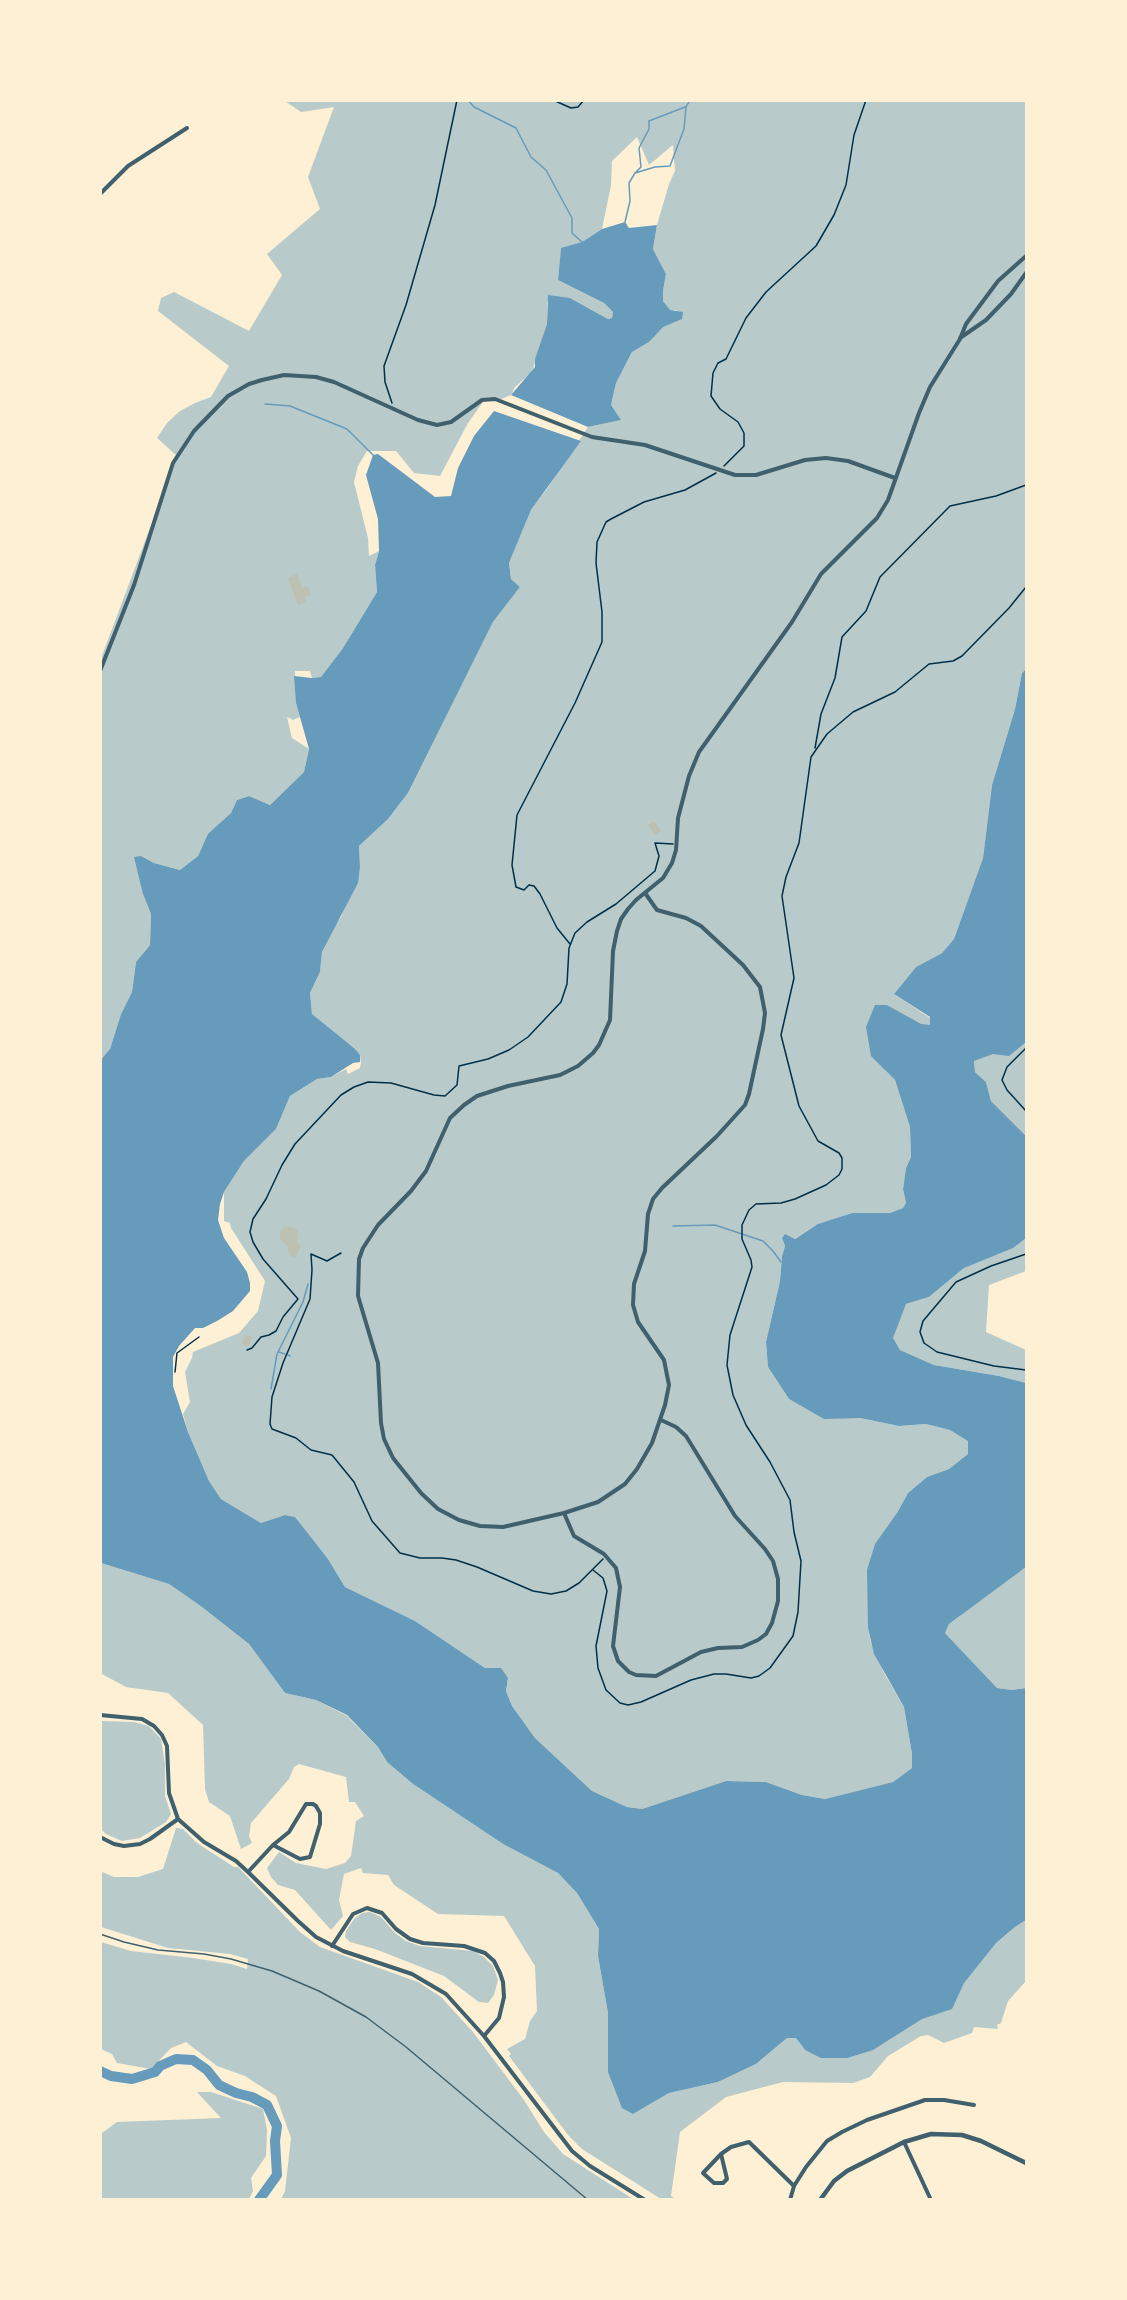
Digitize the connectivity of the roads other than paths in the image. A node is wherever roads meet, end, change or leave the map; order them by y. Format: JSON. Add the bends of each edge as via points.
{"nodes":[{"id":1,"x":187,"y":128,"type":"dead end"},
{"id":2,"x":100,"y":194,"type":"edge"},
{"id":3,"x":1026,"y":256,"type":"edge"},
{"id":4,"x":1026,"y":273,"type":"edge"},
{"id":5,"x":960,"y":339,"type":"junction"},
{"id":6,"x":895,"y":478,"type":"junction"},
{"id":7,"x":100,"y":671,"type":"edge"},
{"id":8,"x":645,"y":893,"type":"junction"},
{"id":9,"x":660,"y":1420,"type":"junction"},
{"id":10,"x":564,"y":1513,"type":"junction"},
{"id":11,"x":100,"y":1715,"type":"edge"},
{"id":12,"x":178,"y":1819,"type":"junction"},
{"id":13,"x":100,"y":1837,"type":"edge"},
{"id":14,"x":273,"y":1845,"type":"junction"},
{"id":15,"x":248,"y":1872,"type":"junction"},
{"id":16,"x":100,"y":1934,"type":"edge"},
{"id":17,"x":332,"y":1946,"type":"junction"},
{"id":18,"x":484,"y":2036,"type":"junction"},
{"id":19,"x":974,"y":2105,"type":"dead end"},
{"id":20,"x":904,"y":2142,"type":"junction"},
{"id":21,"x":721,"y":2154,"type":"junction"},
{"id":22,"x":1026,"y":2163,"type":"edge"},
{"id":23,"x":794,"y":2186,"type":"junction"},
{"id":24,"x":588,"y":2199,"type":"edge"},
{"id":25,"x":645,"y":2199,"type":"edge"},
{"id":26,"x":790,"y":2199,"type":"edge"},
{"id":27,"x":820,"y":2199,"type":"edge"},
{"id":28,"x":932,"y":2199,"type":"edge"}],
"edges":[{"from":1,"to":2,"type":"street","via":[[128,166]]},
{"from":3,"to":5,"type":"street","via":[[998,281],[973,312]]},
{"from":4,"to":5,"type":"street","via":[[986,320]]},
{"from":5,"to":6,"type":"street","via":[[926,396]]},
{"from":6,"to":7,"type":"street","via":[[848,461],[826,458],[756,475],[735,475],[645,445],[592,437],[495,399],[479,402],[457,419],[441,425],[426,423],[334,382],[302,375],[262,380],[228,396],[194,431],[173,463],[134,585]]},
{"from":6,"to":8,"type":"street","via":[[877,518],[821,574],[792,622],[705,741],[688,776],[672,863],[663,878]]},
{"from":8,"to":9,"type":"street","via":[[657,910],[701,926],[743,965],[760,987],[765,1013],[745,1105],[662,1188],[650,1206],[633,1305],[638,1322],[664,1360],[668,1373]]},
{"from":8,"to":10,"type":"street","via":[[625,914],[617,932],[610,1020],[593,1053],[560,1075],[508,1086],[477,1096],[464,1105],[450,1119],[426,1172],[374,1231],[359,1259],[358,1296],[378,1363],[384,1439],[403,1473],[438,1509],[480,1526],[517,1525]]},
{"from":9,"to":10,"type":"street","via":[[646,1455],[625,1484],[598,1502]]},
{"from":9,"to":10,"type":"street","via":[[686,1436],[735,1516],[773,1561],[778,1601],[766,1634],[742,1647],[701,1652],[656,1676],[636,1675],[614,1654],[620,1587],[616,1568],[606,1556],[574,1536]]},
{"from":11,"to":12,"type":"street","via":[[142,1719],[162,1735],[168,1752],[170,1800]]},
{"from":12,"to":13,"type":"street","via":[[140,1844],[124,1846]]},
{"from":12,"to":15,"type":"street"},
{"from":14,"to":14,"type":"street","via":[[289,1832],[306,1804],[316,1806],[320,1824],[310,1857],[300,1859]]},
{"from":14,"to":15,"type":"street"},
{"from":15,"to":17,"type":"street","via":[[306,1930]]},
{"from":16,"to":24,"type":"lane","via":[[158,1950],[231,1959],[319,1990],[386,2032]]},
{"from":17,"to":18,"type":"street","via":[[424,1980],[453,2000]]},
{"from":17,"to":18,"type":"street","via":[[350,1918],[367,1908],[382,1913],[410,1939],[464,1946],[485,1953],[494,1961],[504,1982],[504,1997],[499,2018]]},
{"from":18,"to":25,"type":"street","via":[[572,2151]]},
{"from":19,"to":23,"type":"street","via":[[925,2100],[867,2120],[827,2141]]},
{"from":20,"to":22,"type":"street","via":[[931,2134],[962,2135]]},
{"from":20,"to":27,"type":"street","via":[[847,2171]]},
{"from":20,"to":28,"type":"street"},
{"from":21,"to":21,"type":"street","via":[[703,2173],[718,2185],[727,2179]]},
{"from":21,"to":23,"type":"street","via":[[748,2142]]},
{"from":23,"to":26,"type":"street"}]}
